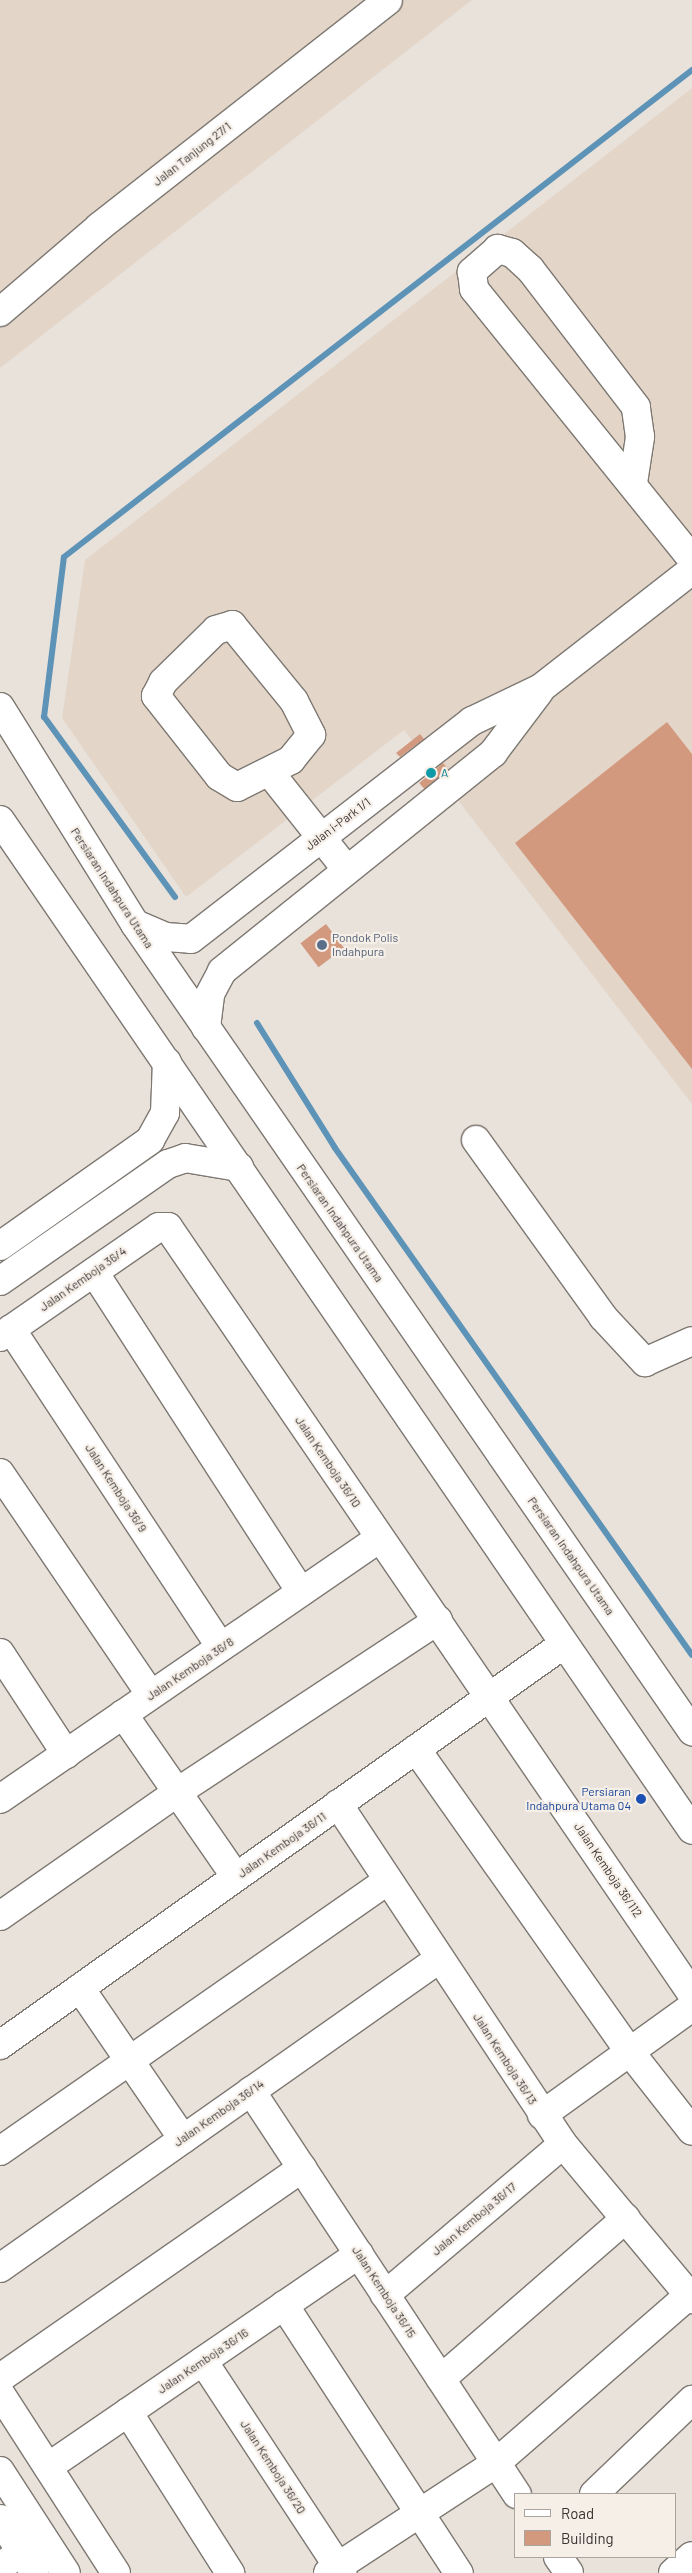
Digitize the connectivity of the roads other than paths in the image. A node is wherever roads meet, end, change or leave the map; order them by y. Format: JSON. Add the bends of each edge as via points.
{"nodes":[{"id":1,"x":387,"y":0,"type":"edge"},
{"id":2,"x":0,"y":312,"type":"edge"},
{"id":3,"x":634,"y":483,"type":"junction"},
{"id":4,"x":692,"y":560,"type":"edge"},
{"id":5,"x":692,"y":570,"type":"edge"},
{"id":6,"x":541,"y":688,"type":"junction"},
{"id":7,"x":0,"y":707,"type":"edge"},
{"id":8,"x":271,"y":774,"type":"junction"},
{"id":9,"x":0,"y":820,"type":"edge"},
{"id":10,"x":321,"y":836,"type":"junction"},
{"id":11,"x":347,"y":870,"type":"junction"},
{"id":12,"x":135,"y":924,"type":"junction"},
{"id":13,"x":206,"y":1028,"type":"junction"},
{"id":14,"x":167,"y":1062,"type":"junction"},
{"id":15,"x":476,"y":1140,"type":"dead end"},
{"id":16,"x":239,"y":1167,"type":"junction"},
{"id":17,"x":168,"y":1226,"type":"joint"},
{"id":18,"x":0,"y":1246,"type":"edge"},
{"id":19,"x":94,"y":1272,"type":"junction"},
{"id":20,"x":0,"y":1281,"type":"edge"},
{"id":21,"x":6,"y":1333,"type":"edge"},
{"id":22,"x":692,"y":1341,"type":"edge"},
{"id":23,"x":0,"y":1473,"type":"edge"},
{"id":24,"x":379,"y":1539,"type":"junction"},
{"id":25,"x":301,"y":1592,"type":"junction"},
{"id":26,"x":438,"y":1620,"type":"junction"},
{"id":27,"x":564,"y":1644,"type":"junction"},
{"id":28,"x":221,"y":1647,"type":"junction"},
{"id":29,"x":0,"y":1652,"type":"edge"},
{"id":30,"x":151,"y":1695,"type":"junction"},
{"id":31,"x":489,"y":1697,"type":"junction"},
{"id":32,"x":123,"y":1714,"type":"junction"},
{"id":33,"x":692,"y":1731,"type":"edge"},
{"id":34,"x":416,"y":1749,"type":"junction"},
{"id":35,"x":66,"y":1754,"type":"junction"},
{"id":36,"x":176,"y":1793,"type":"junction"},
{"id":37,"x":0,"y":1799,"type":"edge"},
{"id":38,"x":338,"y":1804,"type":"junction"},
{"id":39,"x":692,"y":1830,"type":"edge"},
{"id":40,"x":236,"y":1877,"type":"junction"},
{"id":41,"x":388,"y":1880,"type":"junction"},
{"id":42,"x":0,"y":1916,"type":"edge"},
{"id":43,"x":439,"y":1959,"type":"junction"},
{"id":44,"x":80,"y":1988,"type":"junction"},
{"id":45,"x":692,"y":1994,"type":"edge"},
{"id":46,"x":692,"y":2007,"type":"edge"},
{"id":47,"x":0,"y":2045,"type":"edge"},
{"id":48,"x":630,"y":2052,"type":"junction"},
{"id":49,"x":128,"y":2058,"type":"junction"},
{"id":50,"x":251,"y":2091,"type":"junction"},
{"id":51,"x":542,"y":2115,"type":"junction"},
{"id":52,"x":692,"y":2131,"type":"edge"},
{"id":53,"x":183,"y":2139,"type":"junction"},
{"id":54,"x":563,"y":2144,"type":"junction"},
{"id":55,"x":0,"y":2151,"type":"edge"},
{"id":56,"x":302,"y":2168,"type":"junction"},
{"id":57,"x":626,"y":2218,"type":"junction"},
{"id":58,"x":359,"y":2254,"type":"junction"},
{"id":59,"x":0,"y":2268,"type":"edge"},
{"id":60,"x":386,"y":2295,"type":"junction"},
{"id":61,"x":690,"y":2297,"type":"edge"},
{"id":62,"x":284,"y":2305,"type":"junction"},
{"id":63,"x":203,"y":2361,"type":"junction"},
{"id":64,"x":0,"y":2378,"type":"edge"},
{"id":65,"x":441,"y":2379,"type":"junction"},
{"id":66,"x":0,"y":2393,"type":"edge"},
{"id":67,"x":692,"y":2400,"type":"edge"},
{"id":68,"x":128,"y":2412,"type":"junction"},
{"id":69,"x":496,"y":2463,"type":"junction"},
{"id":70,"x":48,"y":2467,"type":"junction"},
{"id":71,"x":0,"y":2471,"type":"edge"},
{"id":72,"x":516,"y":2493,"type":"edge"},
{"id":73,"x":595,"y":2493,"type":"edge"},
{"id":74,"x":420,"y":2515,"type":"junction"},
{"id":75,"x":0,"y":2519,"type":"edge"},
{"id":76,"x":692,"y":2556,"type":"edge"},
{"id":77,"x":25,"y":2557,"type":"edge"},
{"id":78,"x":559,"y":2558,"type":"edge"},
{"id":79,"x":336,"y":2571,"type":"edge"},
{"id":80,"x":63,"y":2572,"type":"edge"},
{"id":81,"x":116,"y":2573,"type":"edge"},
{"id":82,"x":230,"y":2573,"type":"edge"},
{"id":83,"x":459,"y":2573,"type":"edge"},
{"id":84,"x":569,"y":2573,"type":"edge"},
{"id":85,"x":672,"y":2573,"type":"edge"}],
"edges":[{"from":1,"to":2,"type":"street","name":"Jalan Tanjung 27/1","via":[[99,228]]},
{"from":3,"to":3,"type":"street","via":[[470,284],[472,272],[498,250],[512,253],[530,269],[636,407],[640,437]]},
{"from":3,"to":4,"type":"street"},
{"from":5,"to":6,"type":"street","name":"Jalan i-Park 1/1"},
{"from":6,"to":10,"type":"street","name":"Jalan i-Park 1/1","via":[[472,721]]},
{"from":6,"to":11,"type":"street","name":"Jalan i-Park 1/1","via":[[493,753]]},
{"from":7,"to":12,"type":"street","name":"Persiaran Indahpura Utama"},
{"from":8,"to":8,"type":"street","via":[[243,786],[230,785],[156,696],[163,682],[225,626],[237,630],[308,724],[311,735],[306,746]]},
{"from":8,"to":10,"type":"street"},
{"from":9,"to":14,"type":"street"},
{"from":10,"to":11,"type":"street"},
{"from":10,"to":12,"type":"street","name":"Jalan i-Park 1/1","via":[[191,939],[165,937]]},
{"from":11,"to":13,"type":"street","name":"Jalan i-Park 1/1","via":[[222,971],[210,994]]},
{"from":12,"to":13,"type":"street","name":"Persiaran Indahpura Utama"},
{"from":13,"to":33,"type":"street","name":"Persiaran Indahpura Utama"},
{"from":14,"to":16,"type":"street"},
{"from":14,"to":18,"type":"street","via":[[165,1113],[150,1140]]},
{"from":15,"to":22,"type":"street","via":[[603,1317],[644,1362]]},
{"from":16,"to":20,"type":"street","via":[[185,1158],[168,1164]]},
{"from":16,"to":27,"type":"street"},
{"from":17,"to":19,"type":"street","name":"Jalan Kemboja 36/4","via":[[159,1227]]},
{"from":17,"to":24,"type":"street","name":"Jalan Kemboja 36/10"},
{"from":19,"to":21,"type":"street","name":"Jalan Kemboja 36/4"},
{"from":19,"to":25,"type":"street"},
{"from":21,"to":28,"type":"street","name":"Jalan Kemboja 36/9"},
{"from":23,"to":30,"type":"street"},
{"from":24,"to":25,"type":"street","name":"Jalan Kemboja 36/8"},
{"from":24,"to":26,"type":"street","name":"Jalan Kemboja 36/10"},
{"from":25,"to":28,"type":"street","name":"Jalan Kemboja 36/8"},
{"from":26,"to":31,"type":"street","name":"Jalan Kemboja 36/10"},
{"from":26,"to":36,"type":"street"},
{"from":27,"to":31,"type":"street","name":"Jalan Kemboja 36/11"},
{"from":27,"to":39,"type":"street"},
{"from":28,"to":30,"type":"street","name":"Jalan Kemboja 36/8"},
{"from":29,"to":35,"type":"street"},
{"from":30,"to":32,"type":"street","name":"Jalan Kemboja 36/8"},
{"from":31,"to":34,"type":"street","name":"Jalan Kemboja 36/11"},
{"from":31,"to":45,"type":"street","name":"Jalan Kemboja 36/112"},
{"from":32,"to":35,"type":"street","name":"Jalan Kemboja 36/8"},
{"from":32,"to":36,"type":"street"},
{"from":34,"to":38,"type":"street","name":"Jalan Kemboja 36/11"},
{"from":34,"to":48,"type":"street"},
{"from":35,"to":37,"type":"street","name":"Jalan Kemboja 36/8"},
{"from":36,"to":40,"type":"street"},
{"from":36,"to":42,"type":"street"},
{"from":38,"to":40,"type":"street","name":"Jalan Kemboja 36/11"},
{"from":38,"to":41,"type":"street","name":"Jalan Kemboja 36/13"},
{"from":40,"to":44,"type":"street","name":"Jalan Kemboja 36/11"},
{"from":41,"to":43,"type":"street","name":"Jalan Kemboja 36/13"},
{"from":41,"to":49,"type":"street"},
{"from":43,"to":50,"type":"street","name":"Jalan Kemboja 36/14"},
{"from":43,"to":51,"type":"street","name":"Jalan Kemboja 36/13"},
{"from":44,"to":47,"type":"street","name":"Jalan Kemboja 36/11"},
{"from":44,"to":49,"type":"street"},
{"from":46,"to":48,"type":"street"},
{"from":48,"to":51,"type":"street"},
{"from":48,"to":52,"type":"street"},
{"from":49,"to":53,"type":"street"},
{"from":49,"to":55,"type":"street"},
{"from":50,"to":53,"type":"street","name":"Jalan Kemboja 36/14"},
{"from":50,"to":56,"type":"street","name":"Jalan Kemboja 36/15"},
{"from":51,"to":54,"type":"street","name":"Jalan Kemboja 36/13"},
{"from":53,"to":59,"type":"street","name":"Jalan Kemboja 36/14"},
{"from":54,"to":57,"type":"street","name":"Jalan Kemboja 36/13"},
{"from":54,"to":60,"type":"street","name":"Jalan Kemboja 36/17"},
{"from":56,"to":58,"type":"street","name":"Jalan Kemboja 36/15"},
{"from":56,"to":64,"type":"street"},
{"from":57,"to":61,"type":"street","name":"Jalan Kemboja 36/13"},
{"from":57,"to":65,"type":"street"},
{"from":58,"to":60,"type":"street","name":"Jalan Kemboja 36/15"},
{"from":58,"to":62,"type":"street","name":"Jalan Kemboja 36/16"},
{"from":60,"to":65,"type":"street","name":"Jalan Kemboja 36/15"},
{"from":61,"to":69,"type":"street"},
{"from":62,"to":63,"type":"street","name":"Jalan Kemboja 36/16"},
{"from":62,"to":74,"type":"street"},
{"from":63,"to":68,"type":"street","name":"Jalan Kemboja 36/16"},
{"from":63,"to":79,"type":"street","name":"Jalan Kemboja 36/20"},
{"from":65,"to":69,"type":"street","name":"Jalan Kemboja 36/15"},
{"from":66,"to":70,"type":"street"},
{"from":67,"to":73,"type":"street"},
{"from":68,"to":70,"type":"street","name":"Jalan Kemboja 36/16"},
{"from":68,"to":82,"type":"street"},
{"from":69,"to":72,"type":"street","name":"Jalan Kemboja 36/15"},
{"from":69,"to":74,"type":"street"},
{"from":70,"to":81,"type":"street"},
{"from":71,"to":77,"type":"street"},
{"from":74,"to":79,"type":"street"},
{"from":74,"to":83,"type":"street"},
{"from":75,"to":77,"type":"street"},
{"from":76,"to":85,"type":"street"},
{"from":77,"to":80,"type":"street"},
{"from":78,"to":84,"type":"street"}]}
